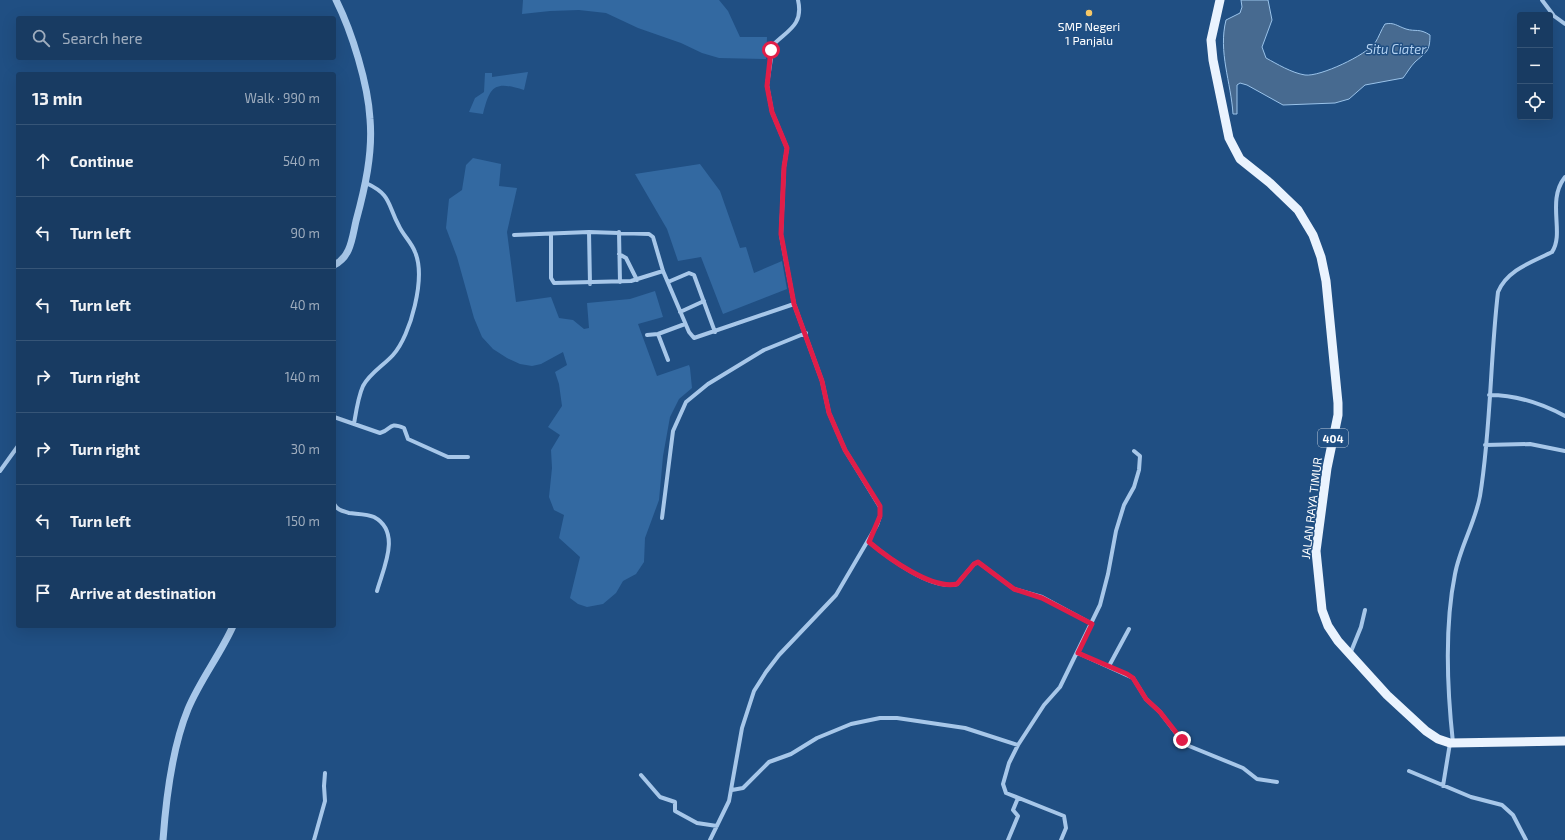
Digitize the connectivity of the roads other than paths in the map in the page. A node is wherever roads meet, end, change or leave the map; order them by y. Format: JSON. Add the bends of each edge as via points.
{"nodes":[{"id":1,"x":336,"y":0,"type":"edge"},
{"id":2,"x":798,"y":0,"type":"edge"},
{"id":3,"x":1220,"y":0,"type":"edge"},
{"id":4,"x":1542,"y":0,"type":"edge"},
{"id":5,"x":1565,"y":24,"type":"edge"},
{"id":6,"x":1565,"y":177,"type":"edge"},
{"id":7,"x":365,"y":186,"type":"junction"},
{"id":8,"x":589,"y":232,"type":"junction"},
{"id":9,"x":619,"y":232,"type":"junction"},
{"id":10,"x":551,"y":234,"type":"junction"},
{"id":11,"x":514,"y":235,"type":"dead end"},
{"id":12,"x":619,"y":254,"type":"junction"},
{"id":13,"x":336,"y":264,"type":"edge"},
{"id":14,"x":663,"y":271,"type":"junction"},
{"id":15,"x":637,"y":280,"type":"junction"},
{"id":16,"x":620,"y":282,"type":"junction"},
{"id":17,"x":668,"y":282,"type":"junction"},
{"id":18,"x":590,"y":284,"type":"junction"},
{"id":19,"x":704,"y":301,"type":"junction"},
{"id":20,"x":794,"y":304,"type":"junction"},
{"id":21,"x":680,"y":312,"type":"junction"},
{"id":22,"x":685,"y":324,"type":"junction"},
{"id":23,"x":716,"y":332,"type":"junction"},
{"id":24,"x":806,"y":333,"type":"junction"},
{"id":25,"x":658,"y":334,"type":"junction"},
{"id":26,"x":647,"y":336,"type":"dead end"},
{"id":27,"x":668,"y":360,"type":"dead end"},
{"id":28,"x":1489,"y":396,"type":"junction"},
{"id":29,"x":1565,"y":416,"type":"edge"},
{"id":30,"x":336,"y":419,"type":"edge"},
{"id":31,"x":354,"y":424,"type":"junction"},
{"id":32,"x":1485,"y":445,"type":"junction"},
{"id":33,"x":16,"y":449,"type":"edge"},
{"id":34,"x":1565,"y":450,"type":"edge"},
{"id":35,"x":1134,"y":451,"type":"dead end"},
{"id":36,"x":468,"y":457,"type":"dead end"},
{"id":37,"x":0,"y":471,"type":"edge"},
{"id":38,"x":336,"y":508,"type":"edge"},
{"id":39,"x":662,"y":518,"type":"dead end"},
{"id":40,"x":869,"y":542,"type":"junction"},
{"id":41,"x":377,"y":591,"type":"dead end"},
{"id":42,"x":1365,"y":610,"type":"dead end"},
{"id":43,"x":1092,"y":624,"type":"junction"},
{"id":44,"x":232,"y":628,"type":"edge"},
{"id":45,"x":1129,"y":629,"type":"dead end"},
{"id":46,"x":1078,"y":653,"type":"junction"},
{"id":47,"x":1350,"y":654,"type":"junction"},
{"id":48,"x":1109,"y":666,"type":"junction"},
{"id":49,"x":1565,"y":741,"type":"edge"},
{"id":50,"x":1452,"y":742,"type":"junction"},
{"id":51,"x":1018,"y":745,"type":"junction"},
{"id":52,"x":1410,"y":771,"type":"dead end"},
{"id":53,"x":325,"y":772,"type":"dead end"},
{"id":54,"x":641,"y":775,"type":"dead end"},
{"id":55,"x":1277,"y":782,"type":"dead end"},
{"id":56,"x":1443,"y":786,"type":"junction"},
{"id":57,"x":732,"y":790,"type":"junction"},
{"id":58,"x":1018,"y":798,"type":"junction"},
{"id":59,"x":716,"y":826,"type":"junction"},
{"id":60,"x":163,"y":840,"type":"edge"},
{"id":61,"x":314,"y":840,"type":"edge"},
{"id":62,"x":710,"y":840,"type":"edge"},
{"id":63,"x":1008,"y":840,"type":"edge"},
{"id":64,"x":1061,"y":840,"type":"edge"},
{"id":65,"x":1526,"y":840,"type":"edge"}],
"edges":[{"from":1,"to":7,"type":"street","via":[[354,47],[369,109],[370,139]]},
{"from":2,"to":20,"type":"street","via":[[798,15],[792,29],[773,45],[767,86],[772,112],[787,148],[781,234]]},
{"from":3,"to":47,"type":"main road","name":"JALAN RAYA TIMUR","number":"404","via":[[1211,40],[1229,138],[1240,159],[1298,210],[1313,236],[1326,281],[1338,415],[1327,468],[1317,544],[1317,577],[1322,610],[1328,626]]},
{"from":4,"to":5,"type":"street","via":[[1554,16]]},
{"from":6,"to":28,"type":"street","via":[[1556,194],[1555,248],[1504,280],[1498,292]]},
{"from":7,"to":13,"type":"street","via":[[350,248],[345,257]]},
{"from":7,"to":31,"type":"street","via":[[380,190],[387,197],[398,226],[415,252],[418,263],[417,293],[405,336],[393,355],[372,373],[363,386]]},
{"from":8,"to":9,"type":"street"},
{"from":8,"to":10,"type":"street"},
{"from":8,"to":18,"type":"street"},
{"from":9,"to":12,"type":"street"},
{"from":9,"to":14,"type":"street","via":[[651,235]]},
{"from":10,"to":11,"type":"street"},
{"from":10,"to":18,"type":"street","via":[[552,282]]},
{"from":12,"to":15,"type":"street","via":[[626,258]]},
{"from":12,"to":16,"type":"street"},
{"from":14,"to":15,"type":"street"},
{"from":14,"to":17,"type":"street"},
{"from":15,"to":16,"type":"street"},
{"from":16,"to":18,"type":"street"},
{"from":17,"to":19,"type":"street","via":[[692,273]]},
{"from":17,"to":21,"type":"street"},
{"from":19,"to":21,"type":"street"},
{"from":19,"to":23,"type":"street"},
{"from":20,"to":23,"type":"street"},
{"from":20,"to":24,"type":"street"},
{"from":21,"to":22,"type":"street"},
{"from":22,"to":23,"type":"street","via":[[694,338]]},
{"from":22,"to":25,"type":"street"},
{"from":24,"to":39,"type":"street","via":[[764,350],[708,384],[686,402],[673,431]]},
{"from":24,"to":40,"type":"street","via":[[837,432],[845,450],[880,506],[880,516]]},
{"from":25,"to":26,"type":"street"},
{"from":25,"to":27,"type":"street"},
{"from":28,"to":29,"type":"street","via":[[1502,395],[1535,401]]},
{"from":28,"to":32,"type":"street"},
{"from":30,"to":31,"type":"street"},
{"from":31,"to":36,"type":"street","via":[[380,433],[396,425],[404,428],[408,439],[445,456]]},
{"from":32,"to":34,"type":"street","via":[[1530,444]]},
{"from":32,"to":50,"type":"street","via":[[1480,497],[1455,573],[1450,610],[1448,656]]},
{"from":33,"to":37,"type":"street"},
{"from":35,"to":43,"type":"street","via":[[1140,456],[1134,487],[1122,511],[1100,605]]},
{"from":38,"to":41,"type":"street","via":[[374,517],[384,526],[389,537],[389,548]]},
{"from":40,"to":43,"type":"street","via":[[901,566],[948,586],[957,584],[978,562],[1014,589],[1042,598]]},
{"from":40,"to":57,"type":"street","via":[[836,595],[779,655],[754,691],[742,728]]},
{"from":42,"to":47,"type":"street"},
{"from":43,"to":46,"type":"street"},
{"from":44,"to":60,"type":"street","via":[[197,690],[183,722],[167,798]]},
{"from":45,"to":48,"type":"street"},
{"from":46,"to":48,"type":"street"},
{"from":46,"to":51,"type":"street","via":[[1060,687],[1044,705]]},
{"from":47,"to":50,"type":"main road","name":"JALAN RAYA TIMUR","number":"404","via":[[1426,731],[1438,739]]},
{"from":48,"to":55,"type":"street","via":[[1133,678],[1146,699],[1185,743],[1243,768],[1257,779]]},
{"from":49,"to":50,"type":"main road","name":"JALAN RAYA TIMUR","number":"404"},
{"from":50,"to":56,"type":"street"},
{"from":51,"to":57,"type":"street","via":[[965,728],[898,718],[880,718],[851,724],[818,738],[791,754],[769,762],[743,788]]},
{"from":51,"to":58,"type":"street","via":[[1002,784],[1004,791]]},
{"from":52,"to":56,"type":"street"},
{"from":53,"to":61,"type":"street","via":[[325,801]]},
{"from":54,"to":59,"type":"street","via":[[660,797],[675,802],[675,812],[697,823]]},
{"from":56,"to":65,"type":"street","via":[[1502,805],[1513,815]]},
{"from":57,"to":59,"type":"street","via":[[730,801]]},
{"from":58,"to":63,"type":"street","via":[[1014,810],[1018,816]]},
{"from":58,"to":64,"type":"street","via":[[1064,816],[1066,828]]},
{"from":59,"to":62,"type":"street"}]}
